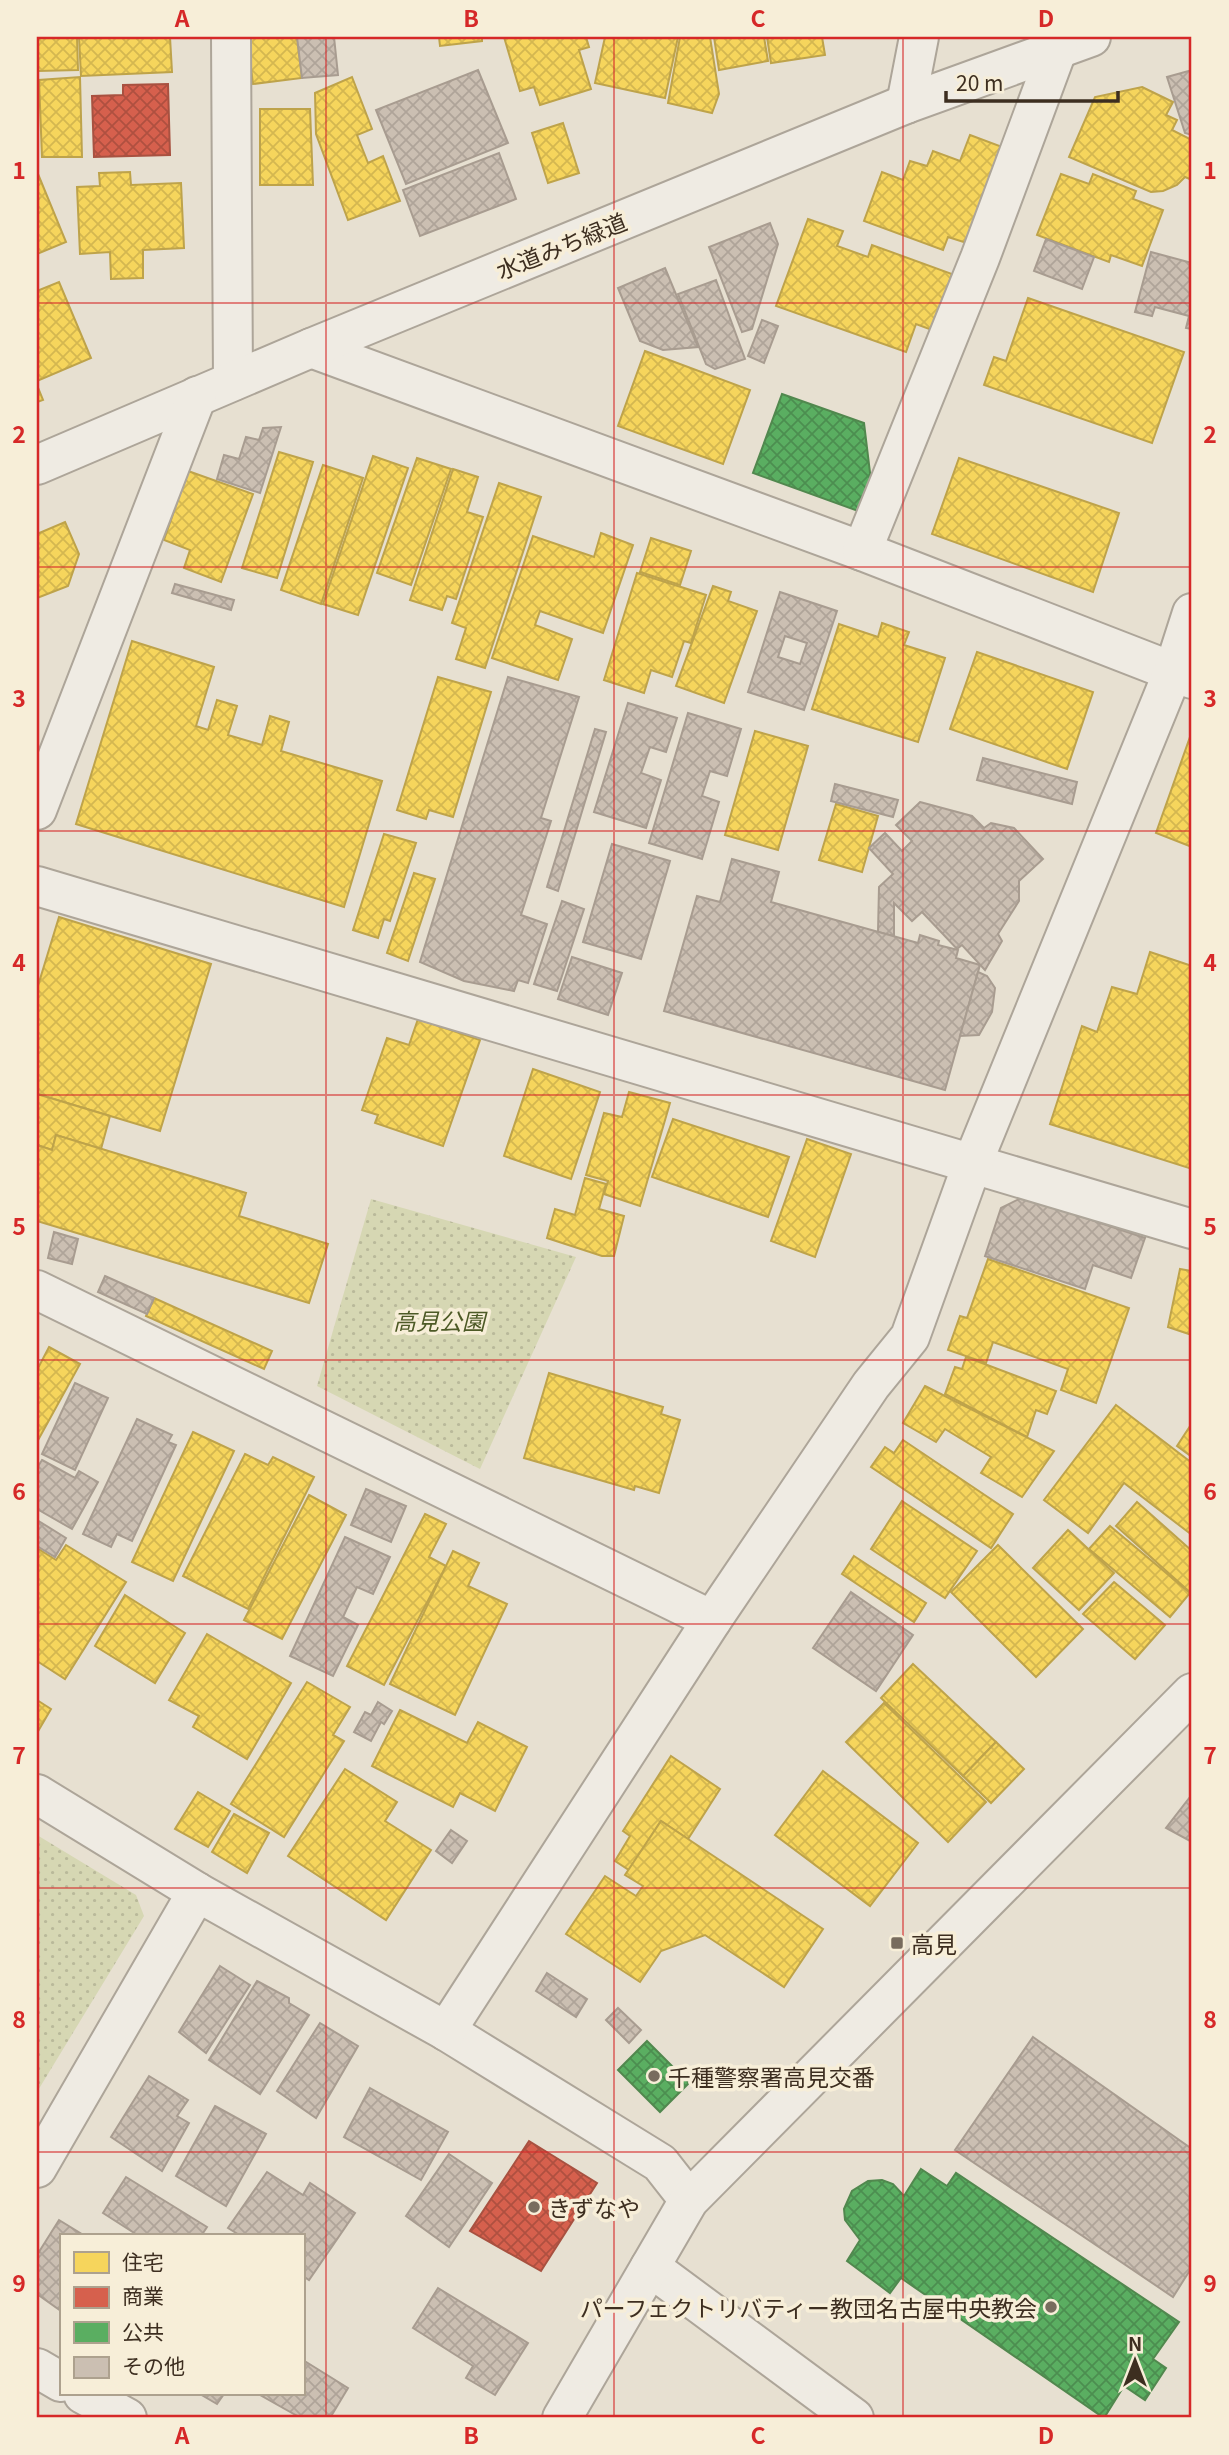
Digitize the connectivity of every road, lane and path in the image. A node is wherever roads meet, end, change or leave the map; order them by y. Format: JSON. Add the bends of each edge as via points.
{"nodes":[{"id":1,"x":231,"y":37,"type":"edge"},
{"id":2,"x":919,"y":37,"type":"edge"},
{"id":3,"x":1074,"y":42,"type":"edge"},
{"id":4,"x":906,"y":104,"type":"junction"},
{"id":5,"x":311,"y":348,"type":"junction"},
{"id":6,"x":233,"y":381,"type":"junction"},
{"id":7,"x":197,"y":396,"type":"junction"},
{"id":8,"x":37,"y":465,"type":"edge"},
{"id":9,"x":862,"y":551,"type":"junction"},
{"id":10,"x":1192,"y":613,"type":"edge"},
{"id":11,"x":1182,"y":675,"type":"edge"},
{"id":12,"x":37,"y":810,"type":"edge"},
{"id":13,"x":37,"y":886,"type":"edge"},
{"id":14,"x":973,"y":1162,"type":"junction"},
{"id":15,"x":1192,"y":1229,"type":"edge"},
{"id":16,"x":37,"y":1290,"type":"edge"},
{"id":17,"x":712,"y":1620,"type":"junction"},
{"id":18,"x":1192,"y":1693,"type":"edge"},
{"id":19,"x":37,"y":1794,"type":"edge"},
{"id":20,"x":197,"y":1892,"type":"junction"},
{"id":21,"x":446,"y":2031,"type":"junction"},
{"id":22,"x":37,"y":2168,"type":"edge"},
{"id":23,"x":689,"y":2200,"type":"junction"},
{"id":24,"x":650,"y":2267,"type":"junction"},
{"id":25,"x":37,"y":2368,"type":"edge"},
{"id":26,"x":60,"y":2381,"type":"edge"},
{"id":27,"x":87,"y":2396,"type":"edge"},
{"id":28,"x":127,"y":2418,"type":"edge"},
{"id":29,"x":562,"y":2418,"type":"edge"},
{"id":30,"x":854,"y":2418,"type":"edge"}],
"edges":[{"from":1,"to":6,"type":"street"},
{"from":2,"to":4,"type":"street"},
{"from":3,"to":4,"type":"street","name":"水道みち緑道"},
{"from":3,"to":9,"type":"street","via":[[980,258]]},
{"from":4,"to":5,"type":"street","name":"水道みち緑道"},
{"from":5,"to":6,"type":"street","name":"水道みち緑道"},
{"from":5,"to":9,"type":"street"},
{"from":6,"to":7,"type":"street","name":"水道みち緑道"},
{"from":7,"to":8,"type":"street","name":"水道みち緑道"},
{"from":7,"to":12,"type":"street"},
{"from":9,"to":11,"type":"street"},
{"from":10,"to":11,"type":"street"},
{"from":11,"to":14,"type":"street"},
{"from":13,"to":14,"type":"street"},
{"from":14,"to":15,"type":"street"},
{"from":14,"to":17,"type":"street","via":[[910,1337],[872,1385]]},
{"from":16,"to":17,"type":"street"},
{"from":17,"to":21,"type":"street"},
{"from":18,"to":23,"type":"street"},
{"from":19,"to":20,"type":"street"},
{"from":20,"to":21,"type":"street"},
{"from":20,"to":22,"type":"street"},
{"from":21,"to":23,"type":"street","via":[[660,2163]]},
{"from":23,"to":24,"type":"street"},
{"from":24,"to":29,"type":"street"},
{"from":24,"to":30,"type":"street"},
{"from":25,"to":26,"type":"street"},
{"from":27,"to":28,"type":"street"}]}
